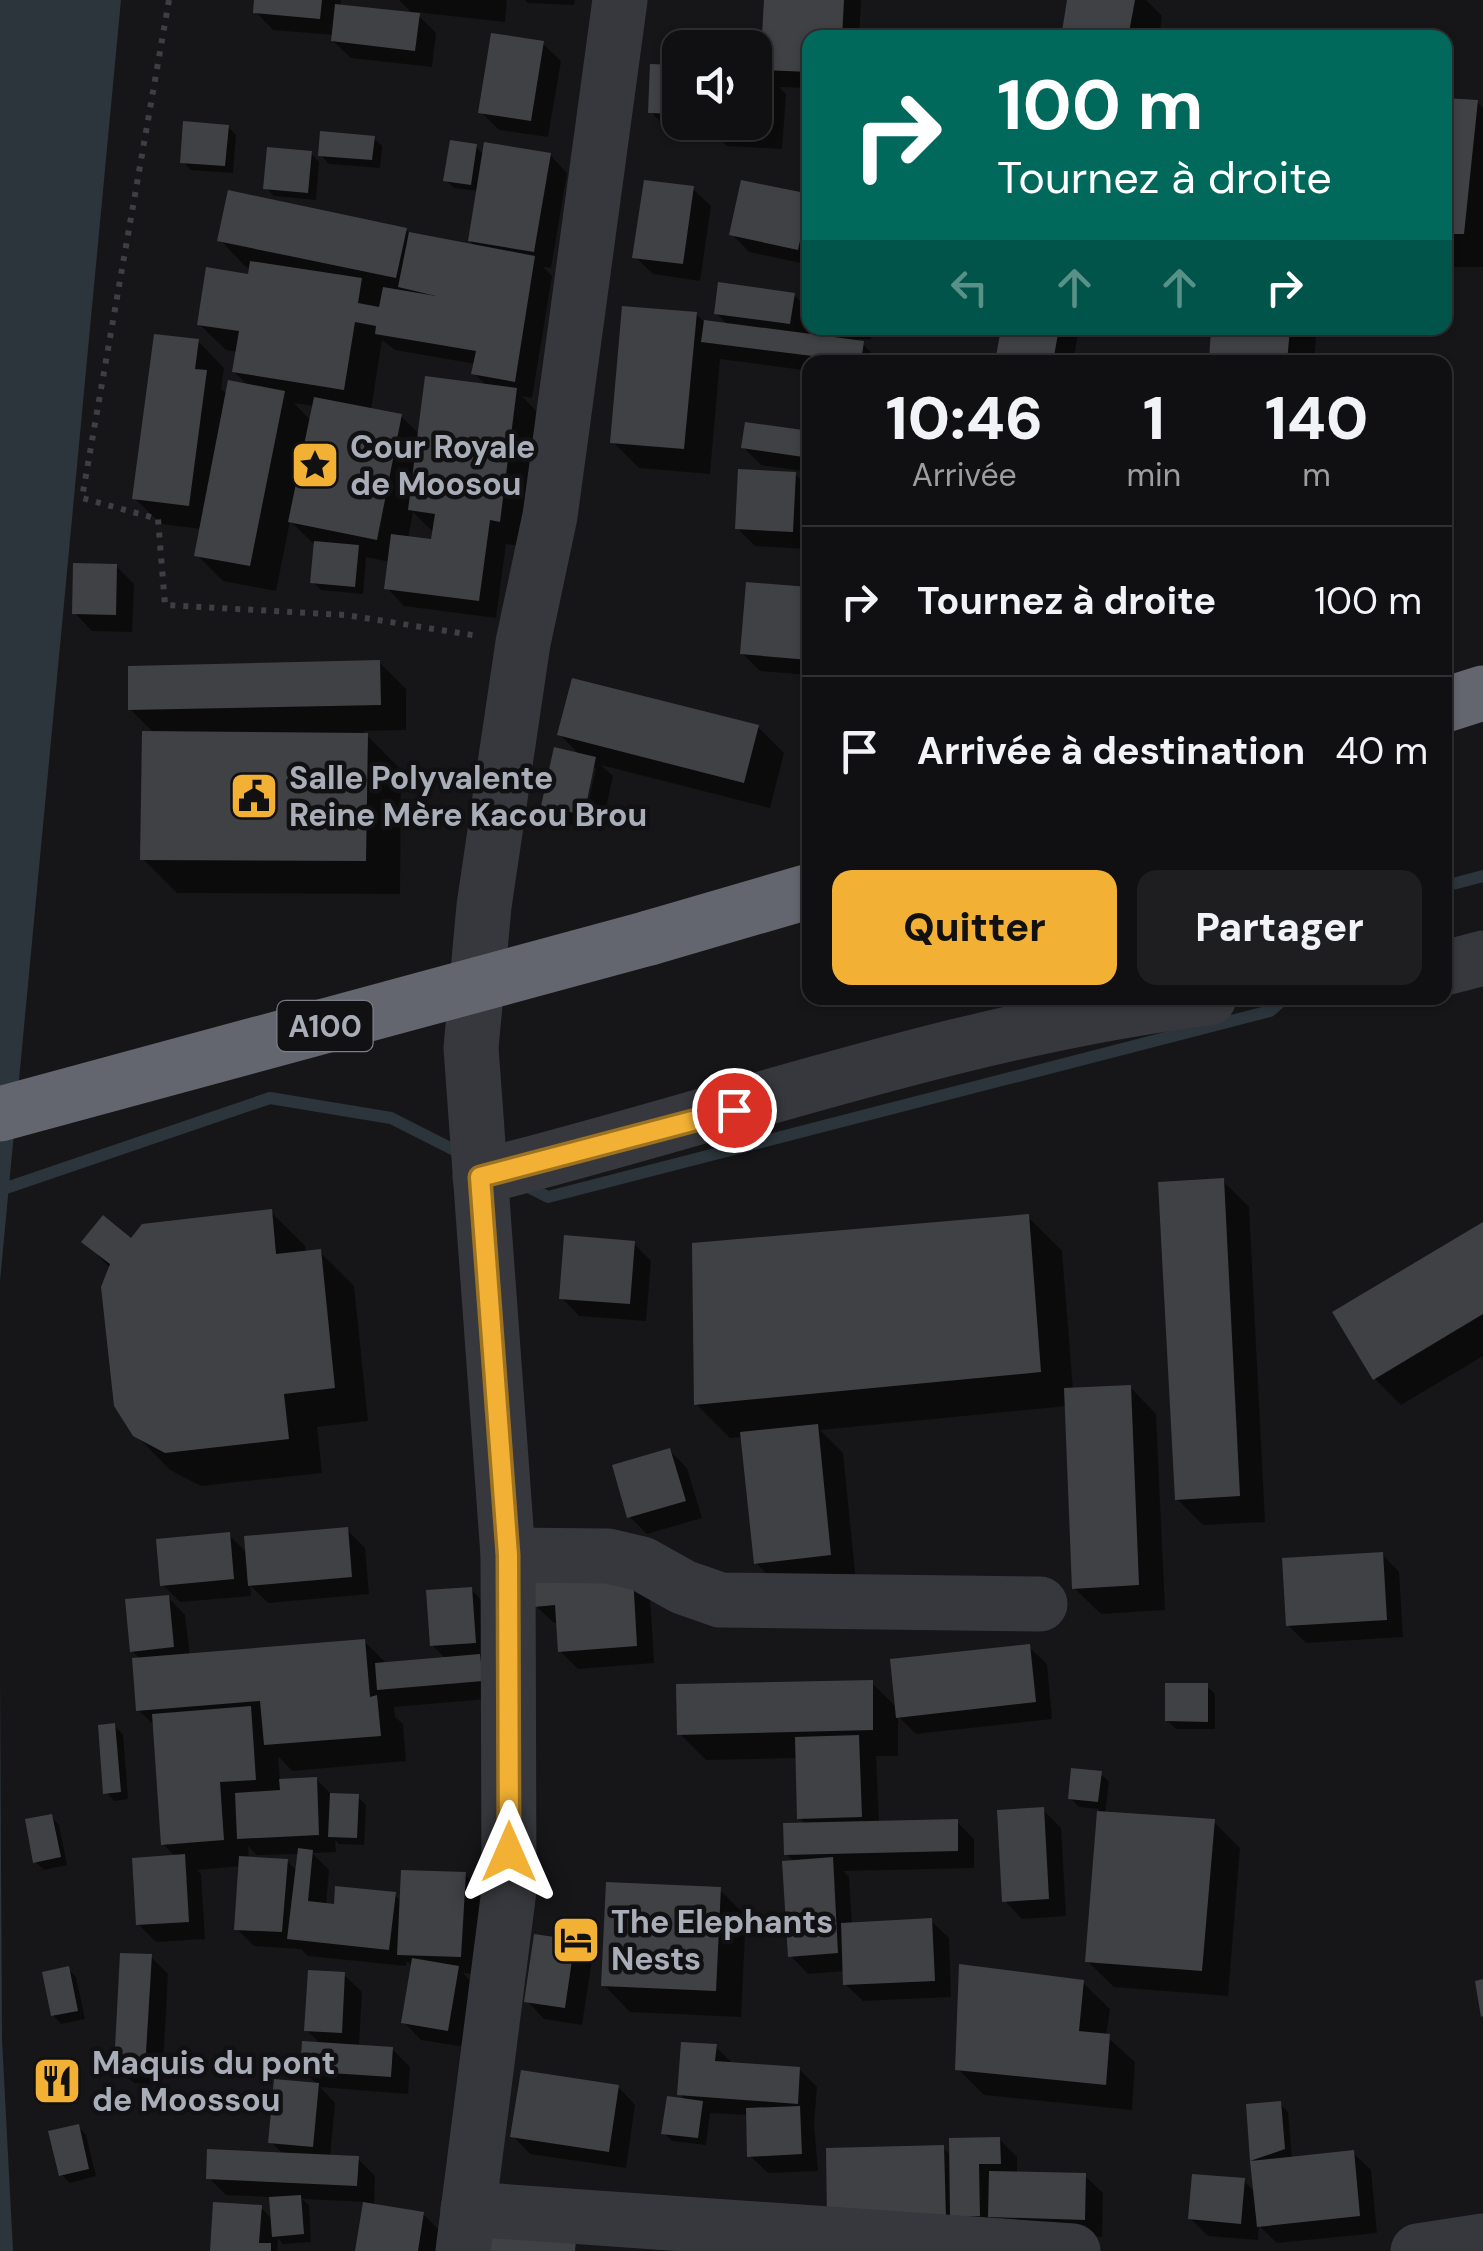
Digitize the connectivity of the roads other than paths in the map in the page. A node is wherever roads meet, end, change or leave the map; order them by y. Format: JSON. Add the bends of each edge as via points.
{"nodes":[{"id":1,"x":620,"y":0,"type":"edge"},
{"id":2,"x":1483,"y":694,"type":"edge"},
{"id":3,"x":1452,"y":702,"type":"edge"},
{"id":4,"x":802,"y":893,"type":"edge"},
{"id":5,"x":1483,"y":958,"type":"edge"},
{"id":6,"x":1452,"y":966,"type":"edge"},
{"id":7,"x":1167,"y":1005,"type":"edge"},
{"id":8,"x":0,"y":1114,"type":"edge"},
{"id":9,"x":480,"y":1177,"type":"junction"},
{"id":10,"x":508,"y":1555,"type":"junction"},
{"id":11,"x":1040,"y":1604,"type":"dead end"},
{"id":12,"x":465,"y":2230,"type":"edge"},
{"id":13,"x":1483,"y":2241,"type":"edge"},
{"id":14,"x":1073,"y":2251,"type":"edge"},
{"id":15,"x":1418,"y":2251,"type":"edge"}],
"edges":[{"from":1,"to":9,"type":"street","via":[[550,516],[484,906],[470,1048]]},
{"from":2,"to":3,"type":"highway"},
{"from":4,"to":8,"type":"highway","number":"A100","bridge":true},
{"from":5,"to":6,"type":"street"},
{"from":7,"to":9,"type":"street","via":[[1001,1033]]},
{"from":9,"to":10,"type":"street"},
{"from":10,"to":11,"type":"street","via":[[608,1556],[720,1600]]},
{"from":10,"to":12,"type":"street","via":[[509,1890]]},
{"from":12,"to":14,"type":"street"},
{"from":13,"to":15,"type":"street"}]}
